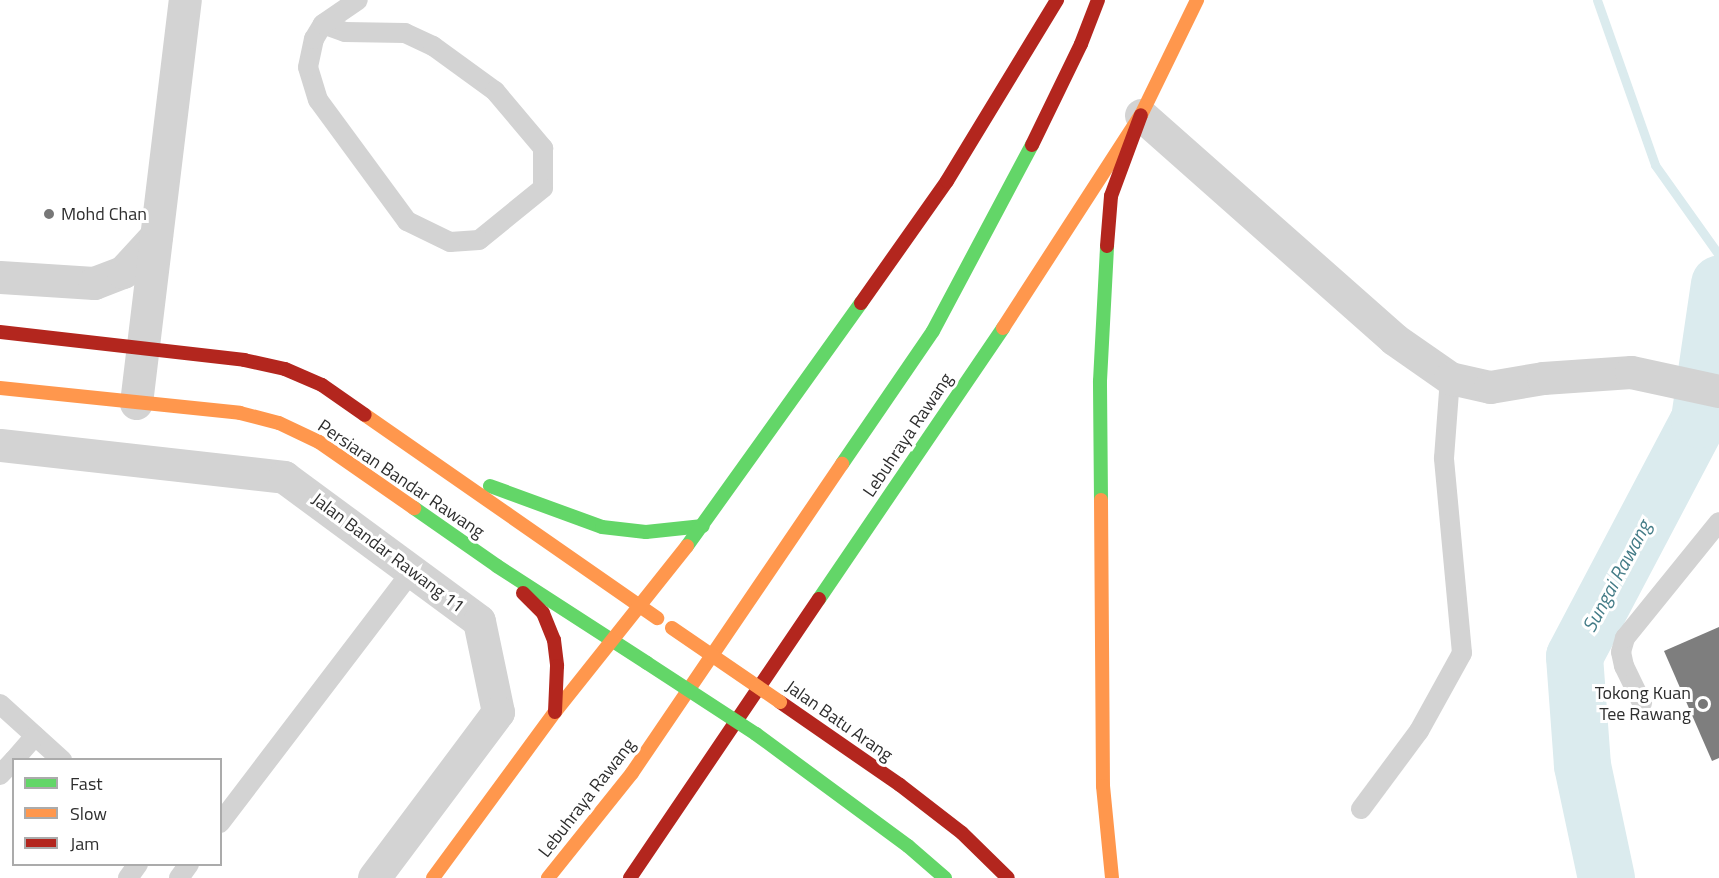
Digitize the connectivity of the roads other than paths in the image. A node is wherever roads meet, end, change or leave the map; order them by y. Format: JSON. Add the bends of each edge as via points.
{"nodes":[{"id":1,"x":185,"y":0,"type":"edge"},
{"id":2,"x":358,"y":0,"type":"edge"},
{"id":3,"x":1057,"y":0,"type":"edge"},
{"id":4,"x":1098,"y":0,"type":"edge"},
{"id":5,"x":1197,"y":0,"type":"edge"},
{"id":6,"x":323,"y":24,"type":"junction"},
{"id":7,"x":1141,"y":115,"type":"junction"},
{"id":8,"x":156,"y":236,"type":"junction"},
{"id":9,"x":0,"y":277,"type":"edge"},
{"id":10,"x":0,"y":332,"type":"edge"},
{"id":11,"x":142,"y":348,"type":"junction"},
{"id":12,"x":1450,"y":378,"type":"junction"},
{"id":13,"x":0,"y":388,"type":"edge"},
{"id":14,"x":1719,"y":391,"type":"edge"},
{"id":15,"x":136,"y":403,"type":"junction"},
{"id":16,"x":0,"y":445,"type":"edge"},
{"id":17,"x":438,"y":466,"type":"junction"},
{"id":18,"x":1719,"y":522,"type":"edge"},
{"id":19,"x":703,"y":525,"type":"junction"},
{"id":20,"x":497,"y":566,"type":"junction"},
{"id":21,"x":412,"y":571,"type":"junction"},
{"id":22,"x":639,"y":606,"type":"junction"},
{"id":23,"x":612,"y":640,"type":"junction"},
{"id":24,"x":1642,"y":703,"type":"dead end"},
{"id":25,"x":0,"y":704,"type":"edge"},
{"id":26,"x":555,"y":712,"type":"junction"},
{"id":27,"x":35,"y":736,"type":"junction"},
{"id":28,"x":16,"y":758,"type":"edge"},
{"id":29,"x":61,"y":758,"type":"edge"},
{"id":30,"x":12,"y":762,"type":"edge"},
{"id":31,"x":0,"y":775,"type":"edge"},
{"id":32,"x":1361,"y":809,"type":"dead end"},
{"id":33,"x":222,"y":821,"type":"edge"},
{"id":34,"x":374,"y":878,"type":"edge"},
{"id":35,"x":433,"y":878,"type":"edge"},
{"id":36,"x":548,"y":878,"type":"edge"},
{"id":37,"x":630,"y":878,"type":"edge"},
{"id":38,"x":945,"y":878,"type":"edge"},
{"id":39,"x":1008,"y":878,"type":"edge"},
{"id":40,"x":1112,"y":878,"type":"edge"}],
"edges":[{"from":1,"to":8,"type":"street"},
{"from":2,"to":6,"type":"lane"},
{"from":3,"to":19,"type":"main road","via":[[947,181]]},
{"from":4,"to":36,"type":"main road","name":"Lebuhraya Rawang","via":[[1026,157],[933,331],[632,773]]},
{"from":5,"to":7,"type":"main road","name":"Lebuhraya Rawang"},
{"from":6,"to":6,"type":"lane","via":[[345,32],[405,33],[433,46],[495,91],[543,148],[543,188],[479,240],[450,242],[407,220],[318,100],[308,67],[314,39]]},
{"from":7,"to":12,"type":"street","via":[[1394,339]]},
{"from":7,"to":37,"type":"main road","name":"Lebuhraya Rawang","via":[[1057,246]]},
{"from":7,"to":40,"type":"main road","via":[[1111,196],[1100,381],[1103,786]]},
{"from":8,"to":9,"type":"street","via":[[123,272],[94,283]]},
{"from":8,"to":11,"type":"street"},
{"from":10,"to":11,"type":"main road","name":"Persiaran Bandar Rawang"},
{"from":11,"to":15,"type":"street"},
{"from":11,"to":17,"type":"main road","name":"Persiaran Bandar Rawang","via":[[285,369],[322,386]]},
{"from":12,"to":14,"type":"street","via":[[1490,387],[1543,378],[1631,372]]},
{"from":12,"to":32,"type":"lane","via":[[1444,458],[1462,653],[1419,730]]},
{"from":13,"to":15,"type":"main road","name":"Persiaran Bandar Rawang"},
{"from":15,"to":20,"type":"main road","name":"Persiaran Bandar Rawang","via":[[240,413],[279,423],[319,442]]},
{"from":16,"to":21,"type":"street","name":"Jalan Bandar Rawang 11","via":[[284,477]]},
{"from":17,"to":19,"type":"main road","via":[[602,527],[646,532]]},
{"from":17,"to":22,"type":"main road","name":"Persiaran Bandar Rawang"},
{"from":18,"to":24,"type":"lane","via":[[1625,638],[1621,652],[1624,666]]},
{"from":19,"to":22,"type":"main road"},
{"from":20,"to":23,"type":"main road","name":"Persiaran Bandar Rawang"},
{"from":20,"to":26,"type":"main road","via":[[543,614],[554,640]]},
{"from":21,"to":33,"type":"lane"},
{"from":21,"to":34,"type":"street","name":"Jalan Bandar Rawang 11","via":[[479,621],[498,712]]},
{"from":22,"to":23,"type":"main road"},
{"from":22,"to":39,"type":"main road","name":"Jalan Batu Arang","bridge":true,"via":[[900,785],[962,833]]},
{"from":23,"to":26,"type":"main road"},
{"from":23,"to":38,"type":"main road","name":"Persiaran Bandar Rawang","bridge":true,"via":[[756,734],[908,846]]},
{"from":25,"to":27,"type":"lane"},
{"from":26,"to":35,"type":"main road"},
{"from":27,"to":28,"type":"lane"},
{"from":27,"to":29,"type":"lane"},
{"from":30,"to":31,"type":"lane"}]}
